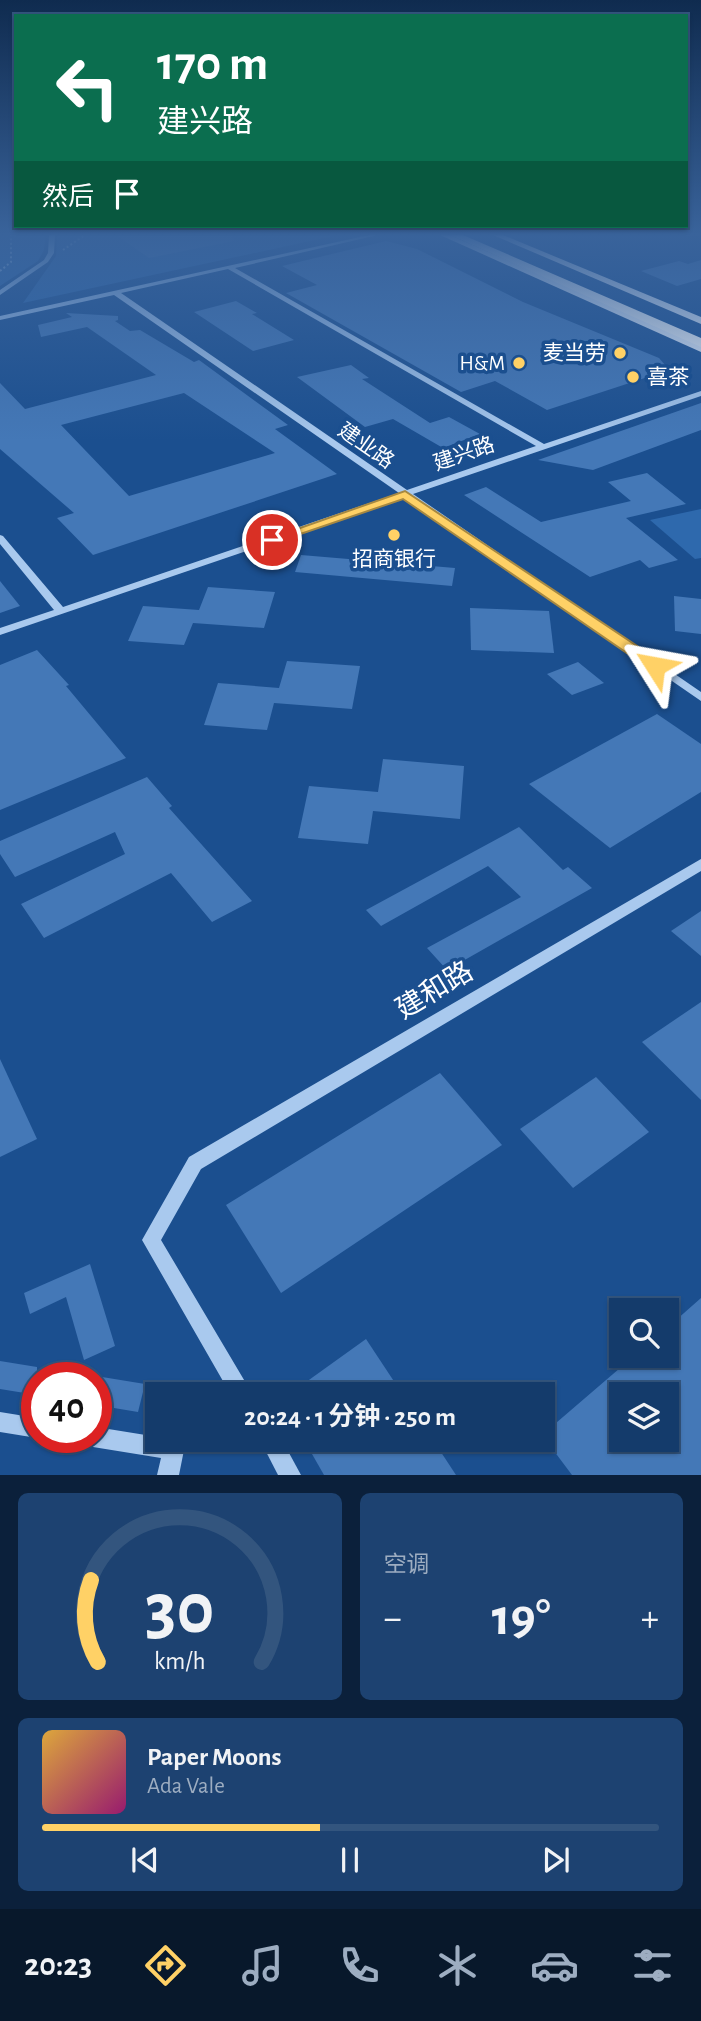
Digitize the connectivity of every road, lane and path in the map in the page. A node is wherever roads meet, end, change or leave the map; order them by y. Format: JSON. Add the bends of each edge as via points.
{"nodes":[{"id":1,"x":62,"y":304,"type":"edge"},
{"id":2,"x":131,"y":304,"type":"edge"},
{"id":3,"x":293,"y":304,"type":"edge"},
{"id":4,"x":600,"y":304,"type":"edge"},
{"id":5,"x":613,"y":304,"type":"edge"},
{"id":6,"x":645,"y":304,"type":"edge"},
{"id":7,"x":661,"y":304,"type":"edge"},
{"id":8,"x":1,"y":316,"type":"edge"},
{"id":9,"x":701,"y":321,"type":"edge"},
{"id":10,"x":701,"y":328,"type":"edge"},
{"id":11,"x":701,"y":343,"type":"edge"},
{"id":12,"x":701,"y":349,"type":"edge"},
{"id":13,"x":701,"y":393,"type":"edge"},
{"id":14,"x":543,"y":447,"type":"junction"},
{"id":15,"x":405,"y":495,"type":"junction"},
{"id":16,"x":0,"y":538,"type":"edge"},
{"id":17,"x":61,"y":611,"type":"junction"},
{"id":18,"x":0,"y":632,"type":"edge"},
{"id":19,"x":701,"y":697,"type":"edge"},
{"id":20,"x":701,"y":864,"type":"edge"},
{"id":21,"x":235,"y":1382,"type":"edge"},
{"id":22,"x":0,"y":1422,"type":"edge"},
{"id":23,"x":21,"y":1425,"type":"edge"},
{"id":24,"x":112,"y":1440,"type":"edge"},
{"id":25,"x":277,"y":1452,"type":"edge"},
{"id":26,"x":169,"y":1475,"type":"edge"},
{"id":27,"x":290,"y":1475,"type":"edge"}],
"edges":[{"from":1,"to":8,"type":"street"},
{"from":2,"to":15,"type":"street","name":"建业路"},
{"from":3,"to":14,"type":"street"},
{"from":4,"to":12,"type":"main road"},
{"from":5,"to":11,"type":"highway"},
{"from":6,"to":10,"type":"highway"},
{"from":7,"to":9,"type":"main road"},
{"from":13,"to":14,"type":"street","name":"建兴路"},
{"from":14,"to":15,"type":"street","name":"建兴路"},
{"from":15,"to":17,"type":"street","name":"建兴路"},
{"from":15,"to":19,"type":"street","name":"建业路"},
{"from":16,"to":17,"type":"street"},
{"from":17,"to":18,"type":"street","name":"建兴路"},
{"from":20,"to":21,"type":"street","name":"建和路","via":[[195,1163],[151,1240]]},
{"from":22,"to":23,"type":"street"},
{"from":24,"to":26,"type":"street","via":[[174,1450]]},
{"from":25,"to":27,"type":"street"}]}
